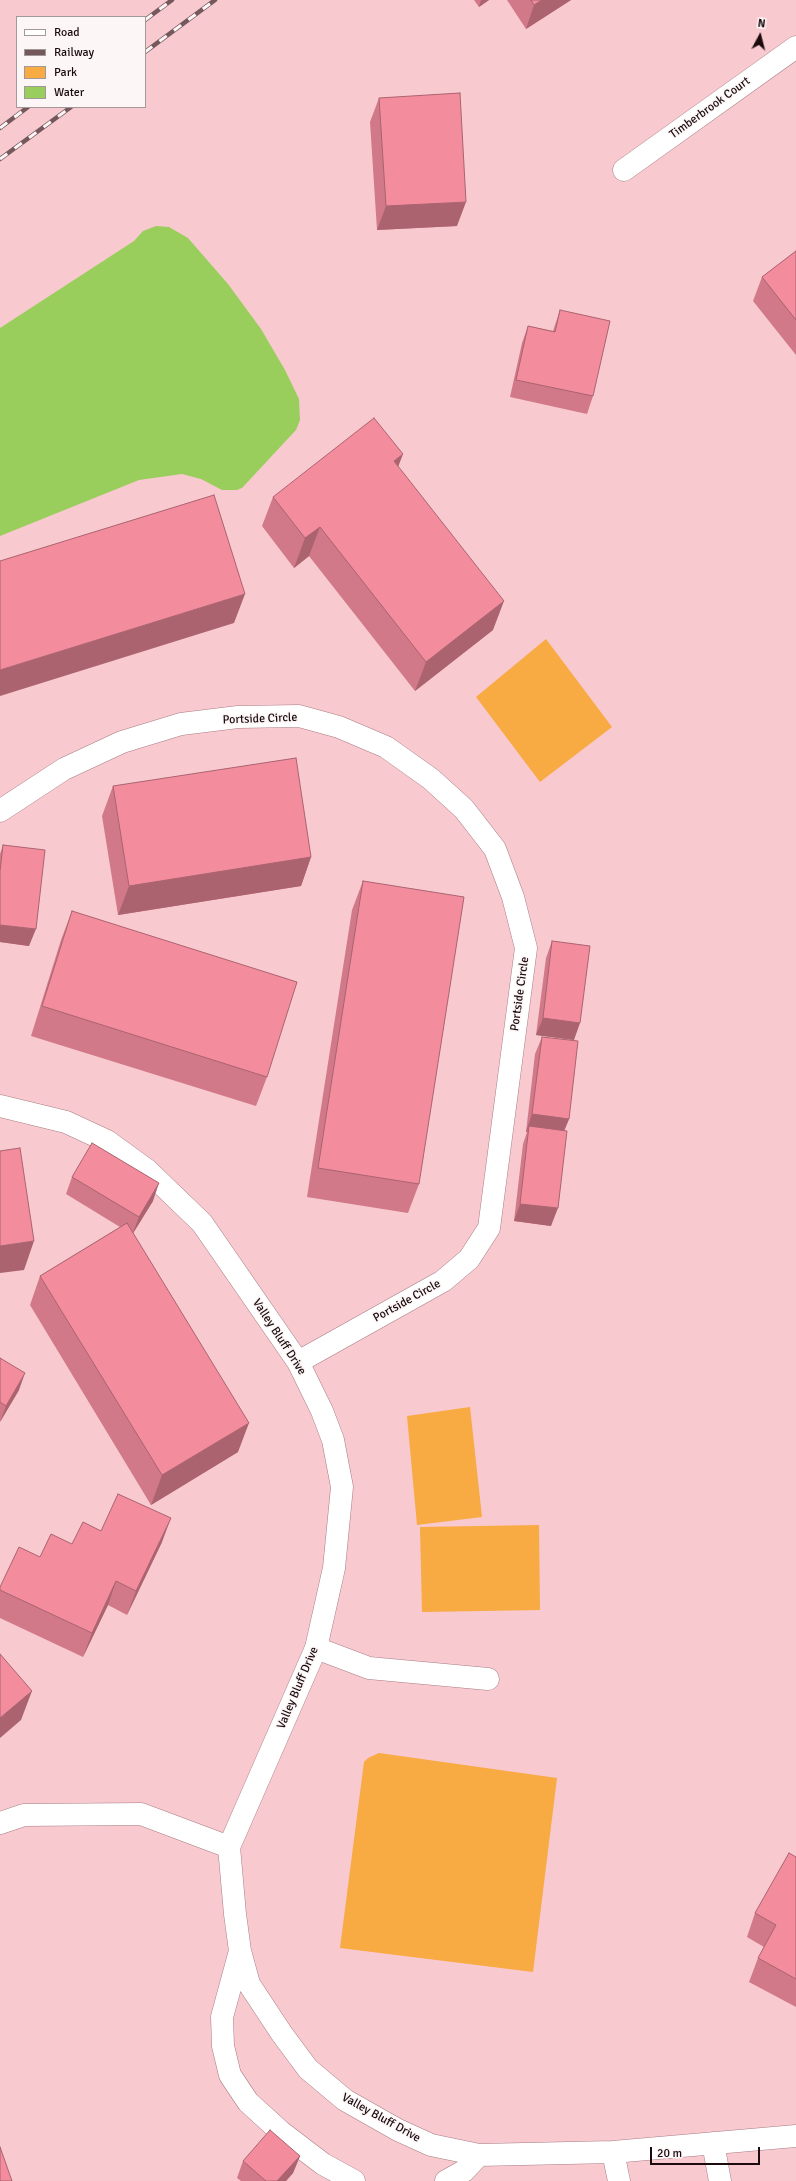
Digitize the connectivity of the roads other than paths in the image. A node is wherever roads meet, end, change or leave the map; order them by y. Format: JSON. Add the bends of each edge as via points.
{"nodes":[{"id":1,"x":794,"y":54,"type":"edge"},
{"id":2,"x":624,"y":170,"type":"dead end"},
{"id":3,"x":0,"y":811,"type":"edge"},
{"id":4,"x":0,"y":1106,"type":"edge"},
{"id":5,"x":298,"y":1362,"type":"junction"},
{"id":6,"x":316,"y":1648,"type":"junction"},
{"id":7,"x":488,"y":1679,"type":"dead end"},
{"id":8,"x":0,"y":1823,"type":"edge"},
{"id":9,"x":229,"y":1847,"type":"junction"},
{"id":10,"x":240,"y":1951,"type":"junction"},
{"id":11,"x":796,"y":2136,"type":"edge"},
{"id":12,"x":713,"y":2143,"type":"junction"},
{"id":13,"x":613,"y":2152,"type":"junction"},
{"id":14,"x":480,"y":2155,"type":"junction"},
{"id":15,"x":354,"y":2181,"type":"edge"},
{"id":16,"x":446,"y":2181,"type":"edge"},
{"id":17,"x":619,"y":2181,"type":"edge"},
{"id":18,"x":720,"y":2181,"type":"edge"}],
"edges":[{"from":1,"to":2,"type":"street","name":"Timberbrook Court"},
{"from":3,"to":5,"type":"street","name":"Portside Circle","via":[[64,769],[122,742],[181,724],[238,718],[299,716],[339,727],[386,747],[431,779],[464,810],[495,849],[514,897],[526,948],[488,1228],[469,1258],[443,1281]]},
{"from":4,"to":5,"type":"street","name":"Valley Bluff Drive","via":[[66,1122],[107,1141],[147,1170],[202,1223]]},
{"from":5,"to":6,"type":"street","name":"Valley Bluff Drive","via":[[333,1440],[342,1487],[334,1568]]},
{"from":6,"to":7,"type":"street","via":[[369,1668]]},
{"from":6,"to":9,"type":"street","name":"Valley Bluff Drive"},
{"from":8,"to":9,"type":"street","via":[[24,1815],[141,1814]]},
{"from":9,"to":10,"type":"street","name":"Valley Bluff Drive"},
{"from":10,"to":14,"type":"street","name":"Valley Bluff Drive","via":[[249,1984],[308,2069],[345,2100],[398,2130],[431,2145]]},
{"from":10,"to":15,"type":"street","name":"Valley Bluff Drive","via":[[222,2017],[223,2046],[230,2075],[248,2102],[281,2132],[323,2164]]},
{"from":11,"to":12,"type":"street","name":"Valley Bluff Drive"},
{"from":12,"to":13,"type":"street","name":"Valley Bluff Drive"},
{"from":12,"to":18,"type":"street"},
{"from":13,"to":14,"type":"street","name":"Valley Bluff Drive"},
{"from":13,"to":17,"type":"street"},
{"from":14,"to":16,"type":"street","via":[[464,2171]]}]}
